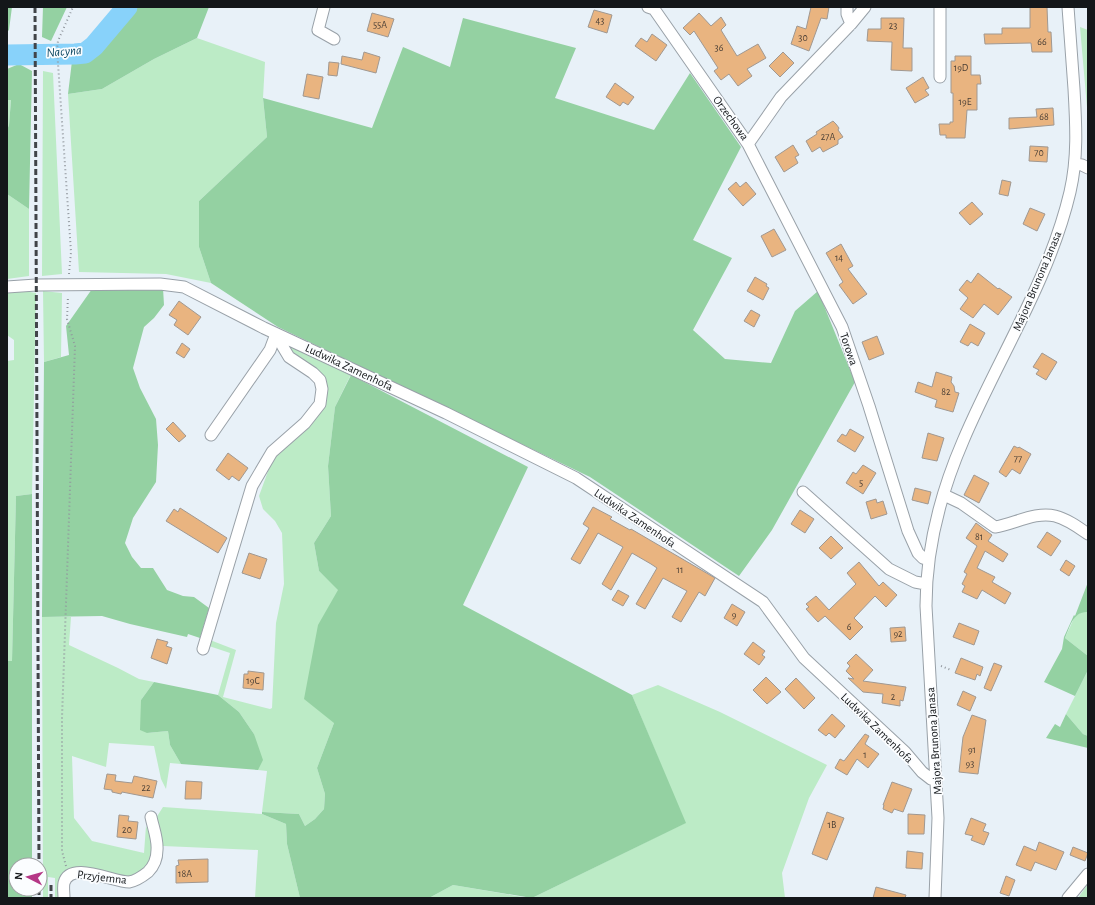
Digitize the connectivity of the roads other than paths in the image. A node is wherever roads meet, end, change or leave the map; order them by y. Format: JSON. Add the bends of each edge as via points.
{"nodes":[{"id":1,"x":324,"y":7,"type":"edge"},
{"id":2,"x":648,"y":7,"type":"edge"},
{"id":3,"x":846,"y":7,"type":"edge"},
{"id":4,"x":865,"y":7,"type":"edge"},
{"id":5,"x":940,"y":7,"type":"edge"},
{"id":6,"x":1068,"y":7,"type":"edge"},
{"id":7,"x":851,"y":24,"type":"junction"},
{"id":8,"x":334,"y":39,"type":"dead end"},
{"id":9,"x":940,"y":77,"type":"dead end"},
{"id":10,"x":748,"y":144,"type":"junction"},
{"id":11,"x":1075,"y":164,"type":"junction"},
{"id":12,"x":1088,"y":168,"type":"edge"},
{"id":13,"x":7,"y":287,"type":"edge"},
{"id":14,"x":276,"y":334,"type":"junction"},
{"id":15,"x":211,"y":435,"type":"dead end"},
{"id":16,"x":803,"y":492,"type":"dead end"},
{"id":17,"x":944,"y":494,"type":"junction"},
{"id":18,"x":1088,"y":534,"type":"edge"},
{"id":19,"x":929,"y":560,"type":"junction"},
{"id":20,"x":926,"y":584,"type":"junction"},
{"id":21,"x":203,"y":649,"type":"dead end"},
{"id":22,"x":936,"y":780,"type":"junction"},
{"id":23,"x":151,"y":817,"type":"dead end"},
{"id":24,"x":1088,"y":874,"type":"edge"},
{"id":25,"x":64,"y":898,"type":"edge"},
{"id":26,"x":935,"y":898,"type":"edge"},
{"id":27,"x":1068,"y":898,"type":"edge"}],
"edges":[{"from":1,"to":8,"type":"street","via":[[318,30]]},
{"from":2,"to":10,"type":"street","name":"Orzechowa","via":[[654,9]]},
{"from":3,"to":7,"type":"street"},
{"from":4,"to":7,"type":"street","name":"Orzechowa"},
{"from":5,"to":9,"type":"street"},
{"from":6,"to":11,"type":"street","name":"Majora Brunona Janasa","via":[[1076,131]]},
{"from":7,"to":10,"type":"street","name":"Orzechowa","via":[[781,97]]},
{"from":10,"to":19,"type":"street","name":"Torowa","via":[[842,327],[908,531],[918,553]]},
{"from":11,"to":12,"type":"street"},
{"from":11,"to":17,"type":"street","name":"Majora Brunona Janasa","via":[[1068,200],[1049,259],[966,434]]},
{"from":13,"to":14,"type":"street","name":"Ludwika Zamenhofa","via":[[160,284],[184,287]]},
{"from":14,"to":15,"type":"street","via":[[270,350]]},
{"from":14,"to":21,"type":"street","name":"Ludwika Zamenhofa","via":[[289,357],[320,380],[320,404],[305,423],[272,452],[252,486]]},
{"from":14,"to":22,"type":"street","name":"Ludwika Zamenhofa","via":[[446,413],[576,478],[763,602],[804,658],[905,752],[922,772],[930,779]]},
{"from":16,"to":20,"type":"street","via":[[889,569],[915,582]]},
{"from":17,"to":18,"type":"street","via":[[995,527],[1046,515],[1067,521]]},
{"from":17,"to":19,"type":"street","name":"Majora Brunona Janasa"},
{"from":19,"to":20,"type":"street","name":"Majora Brunona Janasa"},
{"from":20,"to":22,"type":"street","name":"Majora Brunona Janasa"},
{"from":22,"to":26,"type":"street","name":"Majora Brunona Janasa","via":[[938,830]]},
{"from":23,"to":25,"type":"street","name":"Przyjemna","via":[[158,848],[152,868],[137,879],[127,882],[80,872],[72,873],[64,882]]},
{"from":24,"to":27,"type":"street"}]}
